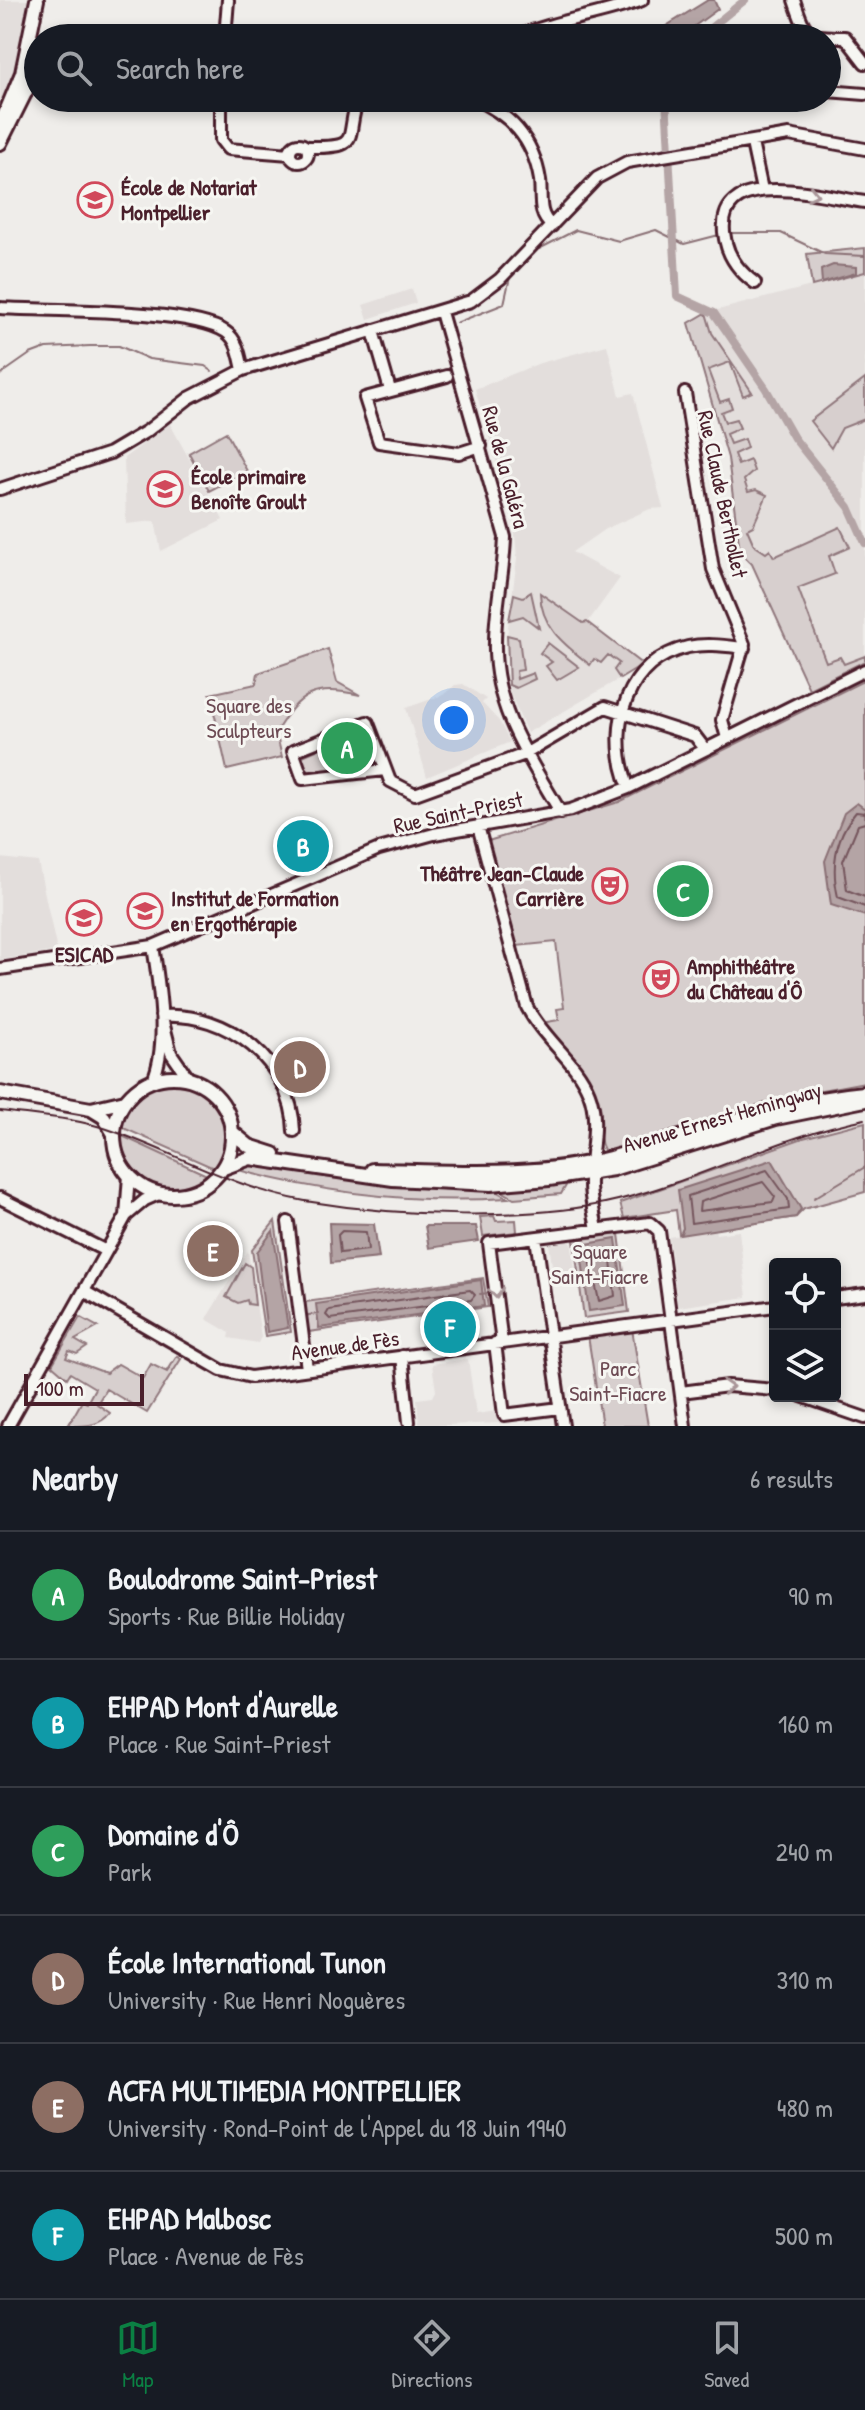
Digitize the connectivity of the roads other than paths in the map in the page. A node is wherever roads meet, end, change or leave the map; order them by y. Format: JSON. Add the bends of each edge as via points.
{"nodes":[{"id":1,"x":37,"y":0,"type":"edge"},
{"id":2,"x":46,"y":0,"type":"edge"},
{"id":3,"x":228,"y":0,"type":"edge"},
{"id":4,"x":642,"y":0,"type":"edge"},
{"id":5,"x":794,"y":0,"type":"edge"},
{"id":6,"x":32,"y":24,"type":"edge"},
{"id":7,"x":41,"y":24,"type":"edge"},
{"id":8,"x":226,"y":24,"type":"edge"},
{"id":9,"x":551,"y":24,"type":"edge"},
{"id":10,"x":803,"y":24,"type":"edge"},
{"id":11,"x":841,"y":37,"type":"edge"},
{"id":12,"x":24,"y":63,"type":"edge"},
{"id":13,"x":865,"y":63,"type":"edge"},
{"id":14,"x":841,"y":92,"type":"edge"},
{"id":15,"x":865,"y":94,"type":"edge"},
{"id":16,"x":24,"y":95,"type":"edge"},
{"id":17,"x":221,"y":112,"type":"edge"},
{"id":18,"x":356,"y":112,"type":"edge"},
{"id":19,"x":502,"y":112,"type":"edge"},
{"id":20,"x":0,"y":126,"type":"edge"},
{"id":21,"x":0,"y":143,"type":"edge"},
{"id":22,"x":752,"y":143,"type":"junction"},
{"id":23,"x":865,"y":149,"type":"edge"},
{"id":24,"x":762,"y":190,"type":"junction"},
{"id":25,"x":865,"y":202,"type":"edge"},
{"id":26,"x":552,"y":226,"type":"junction"},
{"id":27,"x":755,"y":283,"type":"dead end"},
{"id":28,"x":0,"y":308,"type":"edge"},
{"id":29,"x":441,"y":312,"type":"junction"},
{"id":30,"x":373,"y":331,"type":"junction"},
{"id":31,"x":243,"y":370,"type":"junction"},
{"id":32,"x":447,"y":376,"type":"dead end"},
{"id":33,"x":390,"y":390,"type":"junction"},
{"id":34,"x":685,"y":393,"type":"dead end"},
{"id":35,"x":481,"y":446,"type":"junction"},
{"id":36,"x":0,"y":489,"type":"edge"},
{"id":37,"x":744,"y":648,"type":"junction"},
{"id":38,"x":865,"y":670,"type":"edge"},
{"id":39,"x":622,"y":711,"type":"junction"},
{"id":40,"x":727,"y":738,"type":"junction"},
{"id":41,"x":705,"y":749,"type":"junction"},
{"id":42,"x":525,"y":754,"type":"junction"},
{"id":43,"x":385,"y":770,"type":"junction"},
{"id":44,"x":626,"y":780,"type":"dead end"},
{"id":45,"x":561,"y":813,"type":"junction"},
{"id":46,"x":478,"y":826,"type":"junction"},
{"id":47,"x":153,"y":946,"type":"junction"},
{"id":48,"x":0,"y":969,"type":"edge"},
{"id":49,"x":161,"y":1016,"type":"junction"},
{"id":50,"x":189,"y":1079,"type":"junction"},
{"id":51,"x":153,"y":1080,"type":"junction"},
{"id":52,"x":0,"y":1093,"type":"edge"},
{"id":53,"x":865,"y":1093,"type":"edge"},
{"id":54,"x":865,"y":1100,"type":"edge"},
{"id":55,"x":125,"y":1101,"type":"junction"},
{"id":56,"x":91,"y":1109,"type":"junction"},
{"id":57,"x":294,"y":1131,"type":"dead end"},
{"id":58,"x":232,"y":1132,"type":"junction"},
{"id":59,"x":114,"y":1134,"type":"junction"},
{"id":60,"x":292,"y":1162,"type":"junction"},
{"id":61,"x":223,"y":1168,"type":"junction"},
{"id":62,"x":362,"y":1173,"type":"junction"},
{"id":63,"x":590,"y":1173,"type":"junction"},
{"id":64,"x":129,"y":1175,"type":"junction"},
{"id":65,"x":161,"y":1193,"type":"junction"},
{"id":66,"x":0,"y":1198,"type":"edge"},
{"id":67,"x":126,"y":1216,"type":"junction"},
{"id":68,"x":288,"y":1222,"type":"dead end"},
{"id":69,"x":597,"y":1230,"type":"junction"},
{"id":70,"x":536,"y":1238,"type":"junction"},
{"id":71,"x":106,"y":1251,"type":"junction"},
{"id":72,"x":84,"y":1291,"type":"junction"},
{"id":73,"x":865,"y":1294,"type":"edge"},
{"id":74,"x":841,"y":1297,"type":"edge"},
{"id":75,"x":769,"y":1307,"type":"edge"},
{"id":76,"x":671,"y":1319,"type":"junction"},
{"id":77,"x":551,"y":1337,"type":"junction"},
{"id":78,"x":498,"y":1343,"type":"junction"},
{"id":79,"x":402,"y":1356,"type":"junction"},
{"id":80,"x":307,"y":1369,"type":"junction"},
{"id":81,"x":769,"y":1389,"type":"edge"},
{"id":82,"x":681,"y":1392,"type":"junction"},
{"id":83,"x":818,"y":1402,"type":"edge"},
{"id":84,"x":560,"y":1408,"type":"junction"},
{"id":85,"x":865,"y":1418,"type":"edge"},
{"id":86,"x":409,"y":1422,"type":"dead end"},
{"id":87,"x":8,"y":1426,"type":"edge"},
{"id":88,"x":563,"y":1426,"type":"edge"},
{"id":89,"x":685,"y":1426,"type":"edge"}],
"edges":[{"from":1,"to":6,"type":"main road"},
{"from":2,"to":7,"type":"main road"},
{"from":3,"to":8,"type":"street"},
{"from":4,"to":9,"type":"street"},
{"from":5,"to":10,"type":"street"},
{"from":11,"to":13,"type":"street"},
{"from":12,"to":20,"type":"main road"},
{"from":14,"to":15,"type":"street"},
{"from":16,"to":21,"type":"main road"},
{"from":17,"to":18,"type":"street","via":[[221,140],[228,149],[290,154],[296,144],[331,148],[348,140]]},
{"from":19,"to":26,"type":"street","via":[[522,132],[537,168],[541,213]]},
{"from":22,"to":23,"type":"street","via":[[789,135]]},
{"from":22,"to":24,"type":"street"},
{"from":22,"to":26,"type":"street","via":[[664,153],[612,168]]},
{"from":24,"to":25,"type":"street","one_way":true},
{"from":24,"to":27,"type":"street","via":[[736,200],[723,229],[729,255]]},
{"from":26,"to":29,"type":"street","via":[[486,292]]},
{"from":28,"to":31,"type":"street","via":[[141,314],[199,323],[233,338]]},
{"from":29,"to":30,"type":"street"},
{"from":29,"to":35,"type":"street","name":"Rue de la Galéra"},
{"from":30,"to":31,"type":"street"},
{"from":30,"to":33,"type":"street"},
{"from":31,"to":36,"type":"street","via":[[189,398],[110,453]]},
{"from":32,"to":33,"type":"street"},
{"from":33,"to":35,"type":"street","via":[[365,398],[379,442],[459,453]]},
{"from":34,"to":37,"type":"street","name":"Rue Claude Berthollet","via":[[713,569]]},
{"from":35,"to":42,"type":"street","name":"Rue de la Galéra","via":[[505,537],[495,633],[497,679]]},
{"from":37,"to":39,"type":"street","via":[[690,647],[669,654],[642,675]]},
{"from":37,"to":40,"type":"street","via":[[722,720]]},
{"from":38,"to":40,"type":"street","name":"Rue Saint-Priest"},
{"from":39,"to":41,"type":"street","via":[[695,736]]},
{"from":39,"to":42,"type":"street","via":[[602,708]]},
{"from":39,"to":44,"type":"street","via":[[617,752]]},
{"from":40,"to":41,"type":"street","name":"Rue Saint-Priest"},
{"from":41,"to":45,"type":"street","name":"Rue Saint-Priest","via":[[628,788]]},
{"from":42,"to":43,"type":"street","via":[[415,794],[393,784]]},
{"from":42,"to":45,"type":"street","name":"Rue de la Galéra"},
{"from":43,"to":43,"type":"street","via":[[367,722],[293,751],[303,779]]},
{"from":45,"to":46,"type":"street","name":"Rue Saint-Priest"},
{"from":46,"to":47,"type":"street","name":"Rue Saint-Priest","via":[[379,849]]},
{"from":46,"to":63,"type":"street","via":[[527,1007],[591,1097]]},
{"from":47,"to":48,"type":"street","name":"Rue Saint-Priest"},
{"from":47,"to":49,"type":"street"},
{"from":49,"to":50,"type":"street","via":[[171,1053]]},
{"from":49,"to":51,"type":"street","via":[[159,1065]]},
{"from":49,"to":57,"type":"street","via":[[204,1019],[252,1046],[281,1080]]},
{"from":50,"to":51,"type":"main road"},
{"from":50,"to":58,"type":"main road","via":[[223,1103]]},
{"from":51,"to":55,"type":"main road"},
{"from":52,"to":56,"type":"main road"},
{"from":53,"to":63,"type":"main road","name":"Avenue Ernest Hemingway","via":[[773,1108]]},
{"from":54,"to":63,"type":"main road","name":"Avenue Ernest Hemingway","via":[[776,1118]]},
{"from":55,"to":56,"type":"main road"},
{"from":55,"to":59,"type":"main road"},
{"from":56,"to":59,"type":"main road","via":[[104,1117]]},
{"from":58,"to":60,"type":"main road","name":"Avenue Ernest Hemingway","via":[[249,1146]]},
{"from":58,"to":61,"type":"main road"},
{"from":59,"to":64,"type":"main road"},
{"from":60,"to":61,"type":"main road","name":"Avenue Ernest Hemingway","via":[[250,1158]]},
{"from":60,"to":62,"type":"main road","name":"Avenue Ernest Hemingway"},
{"from":61,"to":65,"type":"main road","via":[[200,1188]]},
{"from":62,"to":63,"type":"main road","name":"Avenue Ernest Hemingway"},
{"from":62,"to":63,"type":"main road","name":"Avenue Ernest Hemingway","via":[[483,1184]]},
{"from":63,"to":69,"type":"street"},
{"from":64,"to":65,"type":"main road"},
{"from":64,"to":67,"type":"street"},
{"from":65,"to":67,"type":"street"},
{"from":66,"to":71,"type":"street"},
{"from":67,"to":71,"type":"street"},
{"from":68,"to":80,"type":"street"},
{"from":69,"to":70,"type":"street"},
{"from":69,"to":76,"type":"street","via":[[647,1223],[656,1227]]},
{"from":70,"to":77,"type":"street"},
{"from":70,"to":78,"type":"street","one_way":true,"via":[[489,1243]]},
{"from":71,"to":72,"type":"street"},
{"from":72,"to":80,"type":"street","name":"Avenue de Fès","via":[[221,1370],[251,1377]]},
{"from":72,"to":87,"type":"street"},
{"from":73,"to":74,"type":"street"},
{"from":75,"to":76,"type":"street","name":"Avenue de Fès"},
{"from":76,"to":77,"type":"street","name":"Avenue de Fès"},
{"from":76,"to":82,"type":"street"},
{"from":77,"to":78,"type":"street","name":"Avenue de Fès"},
{"from":77,"to":84,"type":"street"},
{"from":78,"to":79,"type":"street","name":"Avenue de Fès"},
{"from":78,"to":84,"type":"street","via":[[504,1415]]},
{"from":79,"to":80,"type":"street","name":"Avenue de Fès"},
{"from":79,"to":86,"type":"street"},
{"from":82,"to":81,"type":"street","one_way":true,"via":[[728,1386]]},
{"from":82,"to":89,"type":"street"},
{"from":83,"to":85,"type":"street"},
{"from":84,"to":88,"type":"street"}]}
